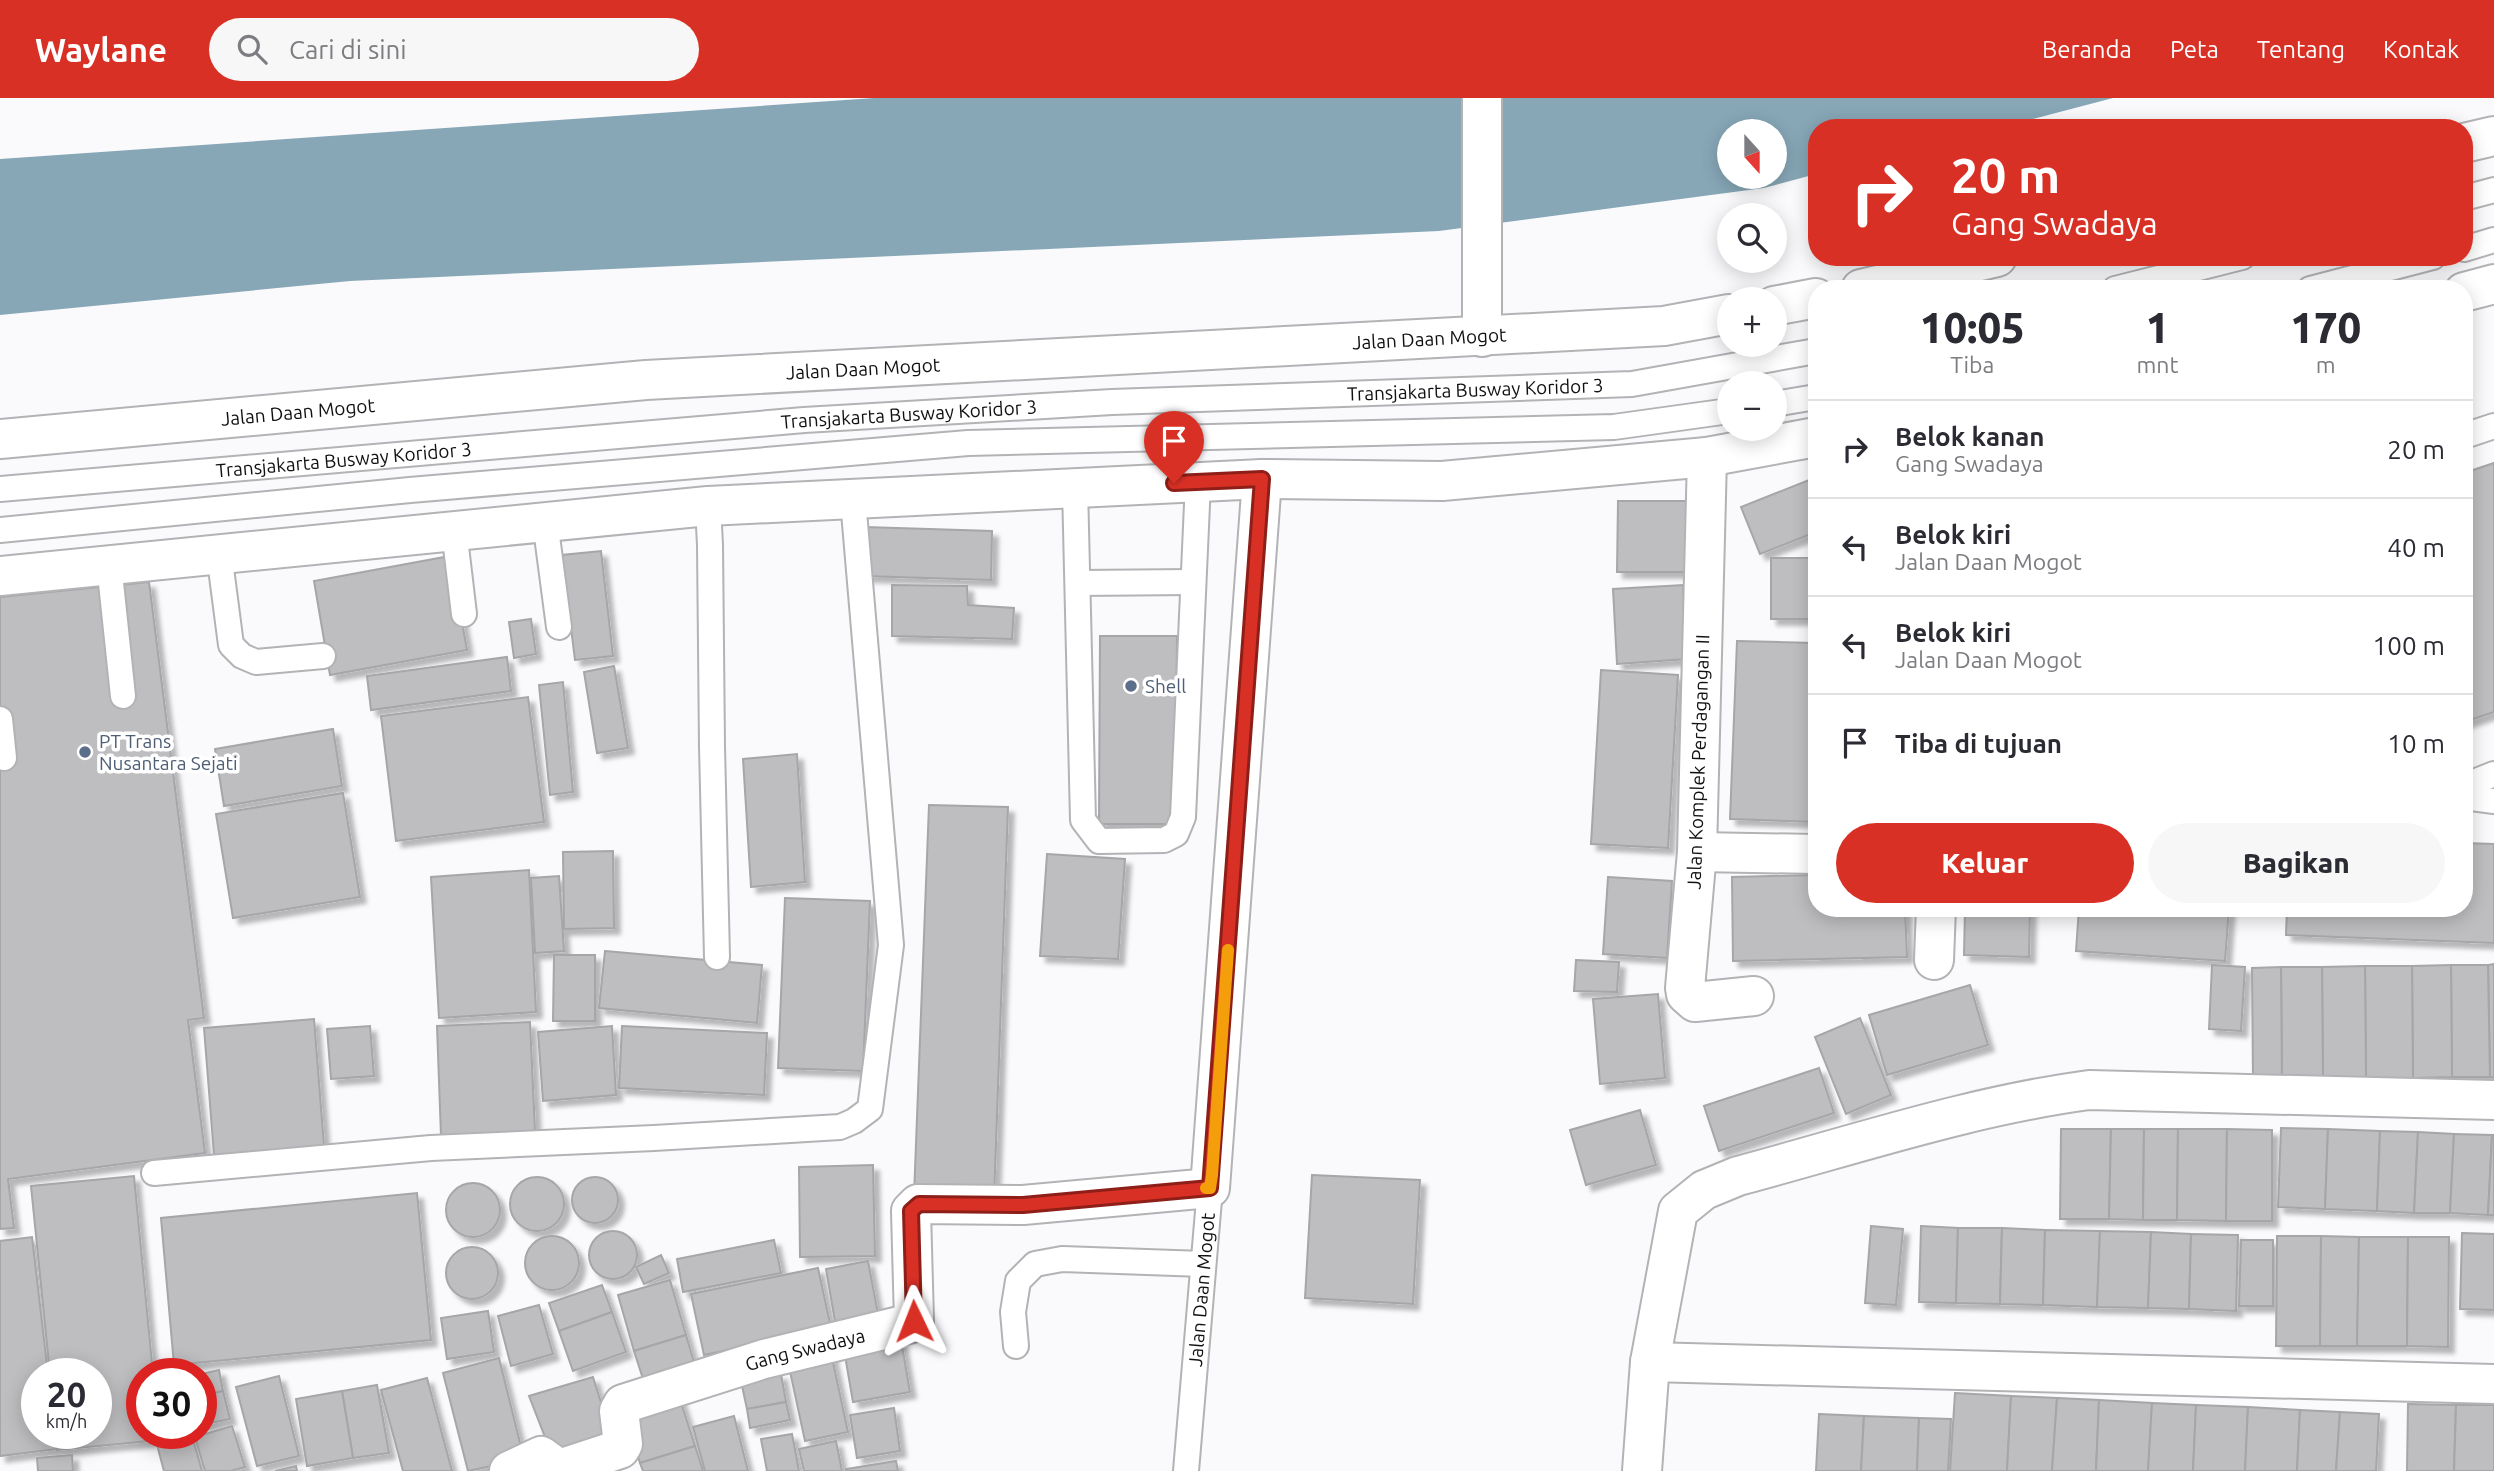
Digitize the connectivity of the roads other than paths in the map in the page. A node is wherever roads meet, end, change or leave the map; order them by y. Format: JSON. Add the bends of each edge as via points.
{"nodes":[{"id":1,"x":1482,"y":98,"type":"edge"},
{"id":2,"x":2494,"y":136,"type":"edge"},
{"id":3,"x":2473,"y":141,"type":"edge"},
{"id":4,"x":2494,"y":190,"type":"edge"},
{"id":5,"x":2473,"y":196,"type":"edge"},
{"id":6,"x":2494,"y":240,"type":"edge"},
{"id":7,"x":2473,"y":246,"type":"edge"},
{"id":8,"x":1959,"y":266,"type":"edge"},
{"id":9,"x":2206,"y":266,"type":"edge"},
{"id":10,"x":2398,"y":266,"type":"edge"},
{"id":11,"x":1899,"y":280,"type":"edge"},
{"id":12,"x":2151,"y":280,"type":"edge"},
{"id":13,"x":2345,"y":280,"type":"edge"},
{"id":14,"x":2494,"y":284,"type":"edge"},
{"id":15,"x":2473,"y":290,"type":"edge"},
{"id":16,"x":1808,"y":300,"type":"edge"},
{"id":17,"x":1787,"y":304,"type":"edge"},
{"id":18,"x":1717,"y":316,"type":"edge"},
{"id":19,"x":1482,"y":337,"type":"junction"},
{"id":20,"x":1808,"y":352,"type":"edge"},
{"id":21,"x":1808,"y":398,"type":"edge"},
{"id":22,"x":1787,"y":402,"type":"edge"},
{"id":23,"x":1717,"y":413,"type":"edge"},
{"id":24,"x":2494,"y":426,"type":"edge"},
{"id":25,"x":2473,"y":433,"type":"edge"},
{"id":26,"x":1808,"y":438,"type":"edge"},
{"id":27,"x":0,"y":439,"type":"edge"},
{"id":28,"x":1707,"y":457,"type":"junction"},
{"id":29,"x":1262,"y":479,"type":"junction"},
{"id":30,"x":1198,"y":482,"type":"junction"},
{"id":31,"x":1075,"y":487,"type":"junction"},
{"id":32,"x":0,"y":489,"type":"edge"},
{"id":33,"x":853,"y":500,"type":"junction"},
{"id":34,"x":708,"y":506,"type":"junction"},
{"id":35,"x":545,"y":521,"type":"junction"},
{"id":36,"x":0,"y":530,"type":"edge"},
{"id":37,"x":454,"y":530,"type":"junction"},
{"id":38,"x":219,"y":554,"type":"junction"},
{"id":39,"x":109,"y":564,"type":"junction"},
{"id":40,"x":0,"y":576,"type":"edge"},
{"id":41,"x":1192,"y":582,"type":"junction"},
{"id":42,"x":1078,"y":583,"type":"junction"},
{"id":43,"x":464,"y":614,"type":"dead end"},
{"id":44,"x":559,"y":627,"type":"dead end"},
{"id":45,"x":323,"y":656,"type":"dead end"},
{"id":46,"x":123,"y":696,"type":"dead end"},
{"id":47,"x":0,"y":719,"type":"edge"},
{"id":48,"x":4,"y":758,"type":"dead end"},
{"id":49,"x":2494,"y":774,"type":"edge"},
{"id":50,"x":2473,"y":782,"type":"edge"},
{"id":51,"x":2473,"y":798,"type":"edge"},
{"id":52,"x":2494,"y":801,"type":"edge"},
{"id":53,"x":1697,"y":852,"type":"junction"},
{"id":54,"x":1808,"y":854,"type":"edge"},
{"id":55,"x":1936,"y":917,"type":"edge"},
{"id":56,"x":717,"y":957,"type":"dead end"},
{"id":57,"x":1934,"y":960,"type":"dead end"},
{"id":58,"x":1754,"y":996,"type":"dead end"},
{"id":59,"x":2494,"y":1100,"type":"edge"},
{"id":60,"x":154,"y":1173,"type":"dead end"},
{"id":61,"x":1210,"y":1188,"type":"junction"},
{"id":62,"x":1203,"y":1264,"type":"junction"},
{"id":63,"x":1016,"y":1346,"type":"dead end"},
{"id":64,"x":1650,"y":1362,"type":"junction"},
{"id":65,"x":2494,"y":1384,"type":"edge"},
{"id":66,"x":509,"y":1471,"type":"edge"},
{"id":67,"x":1186,"y":1471,"type":"edge"},
{"id":68,"x":1642,"y":1471,"type":"edge"}],
"edges":[{"from":1,"to":19,"type":"main road"},
{"from":2,"to":3,"type":"main road"},
{"from":4,"to":5,"type":"lane"},
{"from":6,"to":7,"type":"lane"},
{"from":8,"to":11,"type":"main road"},
{"from":9,"to":12,"type":"lane"},
{"from":10,"to":13,"type":"lane"},
{"from":14,"to":15,"type":"main road"},
{"from":16,"to":17,"type":"main road"},
{"from":18,"to":19,"type":"main road","name":"Jalan Daan Mogot","via":[[1664,326]]},
{"from":19,"to":27,"type":"main road","name":"Jalan Daan Mogot","via":[[646,380]]},
{"from":20,"to":32,"type":"lane","name":"Transjakarta Busway Koridor 3","via":[[1632,384],[1112,402],[818,419]]},
{"from":21,"to":22,"type":"lane"},
{"from":23,"to":36,"type":"lane","name":"Transjakarta Busway Koridor 3","via":[[1614,427],[968,443]]},
{"from":24,"to":25,"type":"lane"},
{"from":26,"to":28,"type":"main road"},
{"from":28,"to":29,"type":"main road","via":[[1442,481]]},
{"from":28,"to":53,"type":"main road","name":"Jalan Komplek Perdagangan II"},
{"from":29,"to":30,"type":"main road"},
{"from":29,"to":61,"type":"main road","name":"Jalan Daan Mogot"},
{"from":30,"to":31,"type":"main road"},
{"from":30,"to":41,"type":"lane"},
{"from":31,"to":33,"type":"main road"},
{"from":31,"to":42,"type":"lane"},
{"from":33,"to":34,"type":"main road"},
{"from":33,"to":60,"type":"lane","via":[[891,946],[870,1109],[840,1127],[431,1148]]},
{"from":34,"to":35,"type":"main road"},
{"from":34,"to":56,"type":"lane"},
{"from":35,"to":37,"type":"main road"},
{"from":35,"to":44,"type":"lane"},
{"from":37,"to":38,"type":"main road"},
{"from":37,"to":43,"type":"lane"},
{"from":38,"to":39,"type":"main road"},
{"from":38,"to":45,"type":"lane","via":[[230,645],[256,662]]},
{"from":39,"to":40,"type":"main road"},
{"from":39,"to":46,"type":"lane"},
{"from":41,"to":42,"type":"lane"},
{"from":41,"to":42,"type":"lane","via":[[1183,817],[1176,834],[1164,840],[1099,841],[1083,820]]},
{"from":47,"to":48,"type":"lane"},
{"from":49,"to":50,"type":"lane"},
{"from":51,"to":52,"type":"lane"},
{"from":53,"to":54,"type":"main road"},
{"from":53,"to":58,"type":"main road","name":"Jalan Komplek Perdagangan II","via":[[1686,994],[1695,1002]]},
{"from":55,"to":57,"type":"main road"},
{"from":59,"to":64,"type":"main road","via":[[2089,1090],[1974,1112],[1738,1176],[1704,1190],[1678,1210]]},
{"from":61,"to":62,"type":"lane","name":"Jalan Daan Mogot"},
{"from":61,"to":66,"type":"main road","name":"Gang Swadaya","via":[[1023,1205],[919,1204],[911,1211],[912,1324],[764,1359],[623,1404],[619,1411],[620,1449],[559,1469],[537,1457]]},
{"from":62,"to":63,"type":"lane","via":[[1062,1259],[1035,1264],[1018,1281],[1013,1312]]},
{"from":62,"to":67,"type":"lane","name":"Jalan Daan Mogot"},
{"from":64,"to":65,"type":"main road"},
{"from":64,"to":68,"type":"main road"}]}
